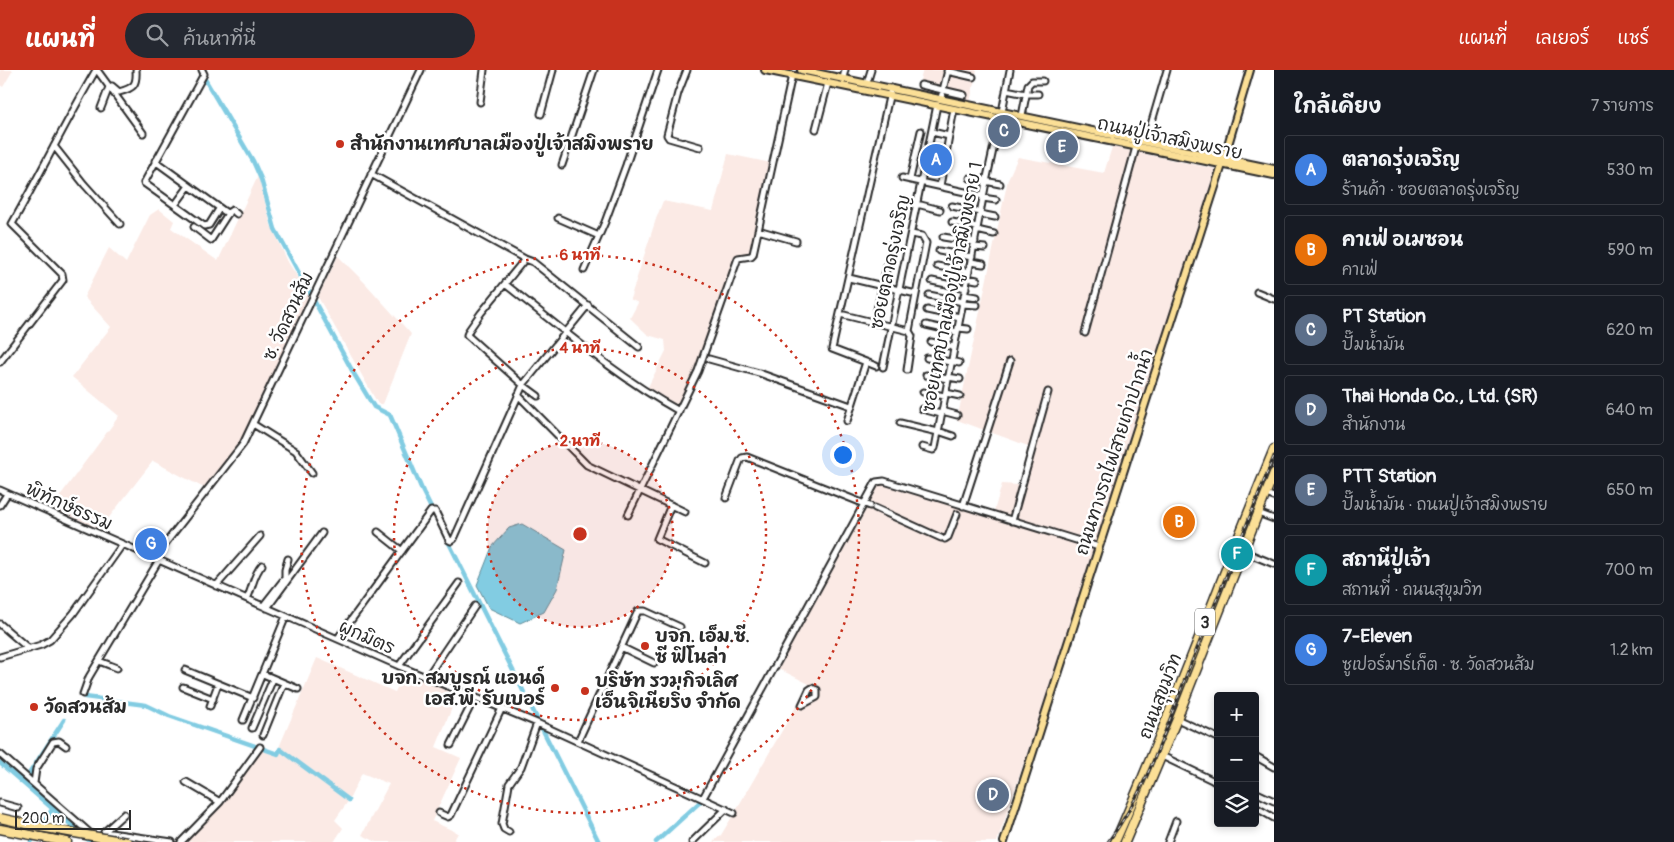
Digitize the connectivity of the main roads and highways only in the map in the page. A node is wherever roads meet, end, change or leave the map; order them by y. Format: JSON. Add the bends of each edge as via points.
{"nodes":[{"id":1,"x":765,"y":70,"type":"edge"},
{"id":2,"x":1250,"y":70,"type":"edge"},
{"id":3,"x":800,"y":72,"type":"edge"},
{"id":4,"x":827,"y":72,"type":"edge"},
{"id":5,"x":1001,"y":115,"type":"junction"},
{"id":6,"x":1088,"y":133,"type":"junction"},
{"id":7,"x":1224,"y":162,"type":"junction"},
{"id":8,"x":1274,"y":169,"type":"edge"},
{"id":9,"x":1274,"y":176,"type":"edge"},
{"id":10,"x":1274,"y":449,"type":"edge"},
{"id":11,"x":1274,"y":474,"type":"edge"},
{"id":12,"x":1139,"y":798,"type":"junction"},
{"id":13,"x":0,"y":818,"type":"edge"},
{"id":14,"x":0,"y":829,"type":"edge"},
{"id":15,"x":67,"y":842,"type":"edge"},
{"id":16,"x":126,"y":842,"type":"edge"},
{"id":17,"x":1004,"y":842,"type":"edge"},
{"id":18,"x":1115,"y":842,"type":"edge"},
{"id":19,"x":1125,"y":842,"type":"edge"}],
"edges":[{"from":1,"to":3,"type":"main road","name":"ถนนปู่เจ้าสมิงพราย"},
{"from":2,"to":7,"type":"main road","name":"ถนนทางรถไฟสายเก่าปากน้ำ"},
{"from":3,"to":4,"type":"main road","name":"ถนนปู่เจ้าสมิงพราย"},
{"from":3,"to":5,"type":"main road","name":"ถนนปู่เจ้าสมิงพราย","via":[[828,83],[954,109]]},
{"from":4,"to":5,"type":"main road","name":"ถนนปู่เจ้าสมิงพราย"},
{"from":5,"to":6,"type":"main road","name":"ถนนปู่เจ้าสมิงพราย"},
{"from":5,"to":6,"type":"main road","name":"ถนนปู่เจ้าสมิงพราย","via":[[1022,116]]},
{"from":6,"to":7,"type":"main road","name":"ถนนปู่เจ้าสมิงพราย","via":[[1136,146]]},
{"from":6,"to":7,"type":"main road","name":"ถนนปู่เจ้าสมิงพราย","via":[[1146,142]]},
{"from":7,"to":8,"type":"main road","name":"ถนนปู่เจ้าสมิงพราย"},
{"from":7,"to":9,"type":"main road","name":"ถนนปู่เจ้าสมิงพราย"},
{"from":7,"to":17,"type":"main road","name":"ถนนทางรถไฟสายเก่าปากน้ำ"},
{"from":10,"to":12,"type":"highway","name":"ถนนสุขุมวิท","number":"3"},
{"from":11,"to":12,"type":"highway","name":"ถนนสุขุมวิท","number":"3","via":[[1162,756]]},
{"from":12,"to":18,"type":"highway","name":"ถนนสุขุมวิท","number":"3"},
{"from":12,"to":19,"type":"highway","name":"ถนนสุขุมวิท","number":"3"},
{"from":13,"to":16,"type":"highway","bridge":true},
{"from":14,"to":15,"type":"highway"}]}
